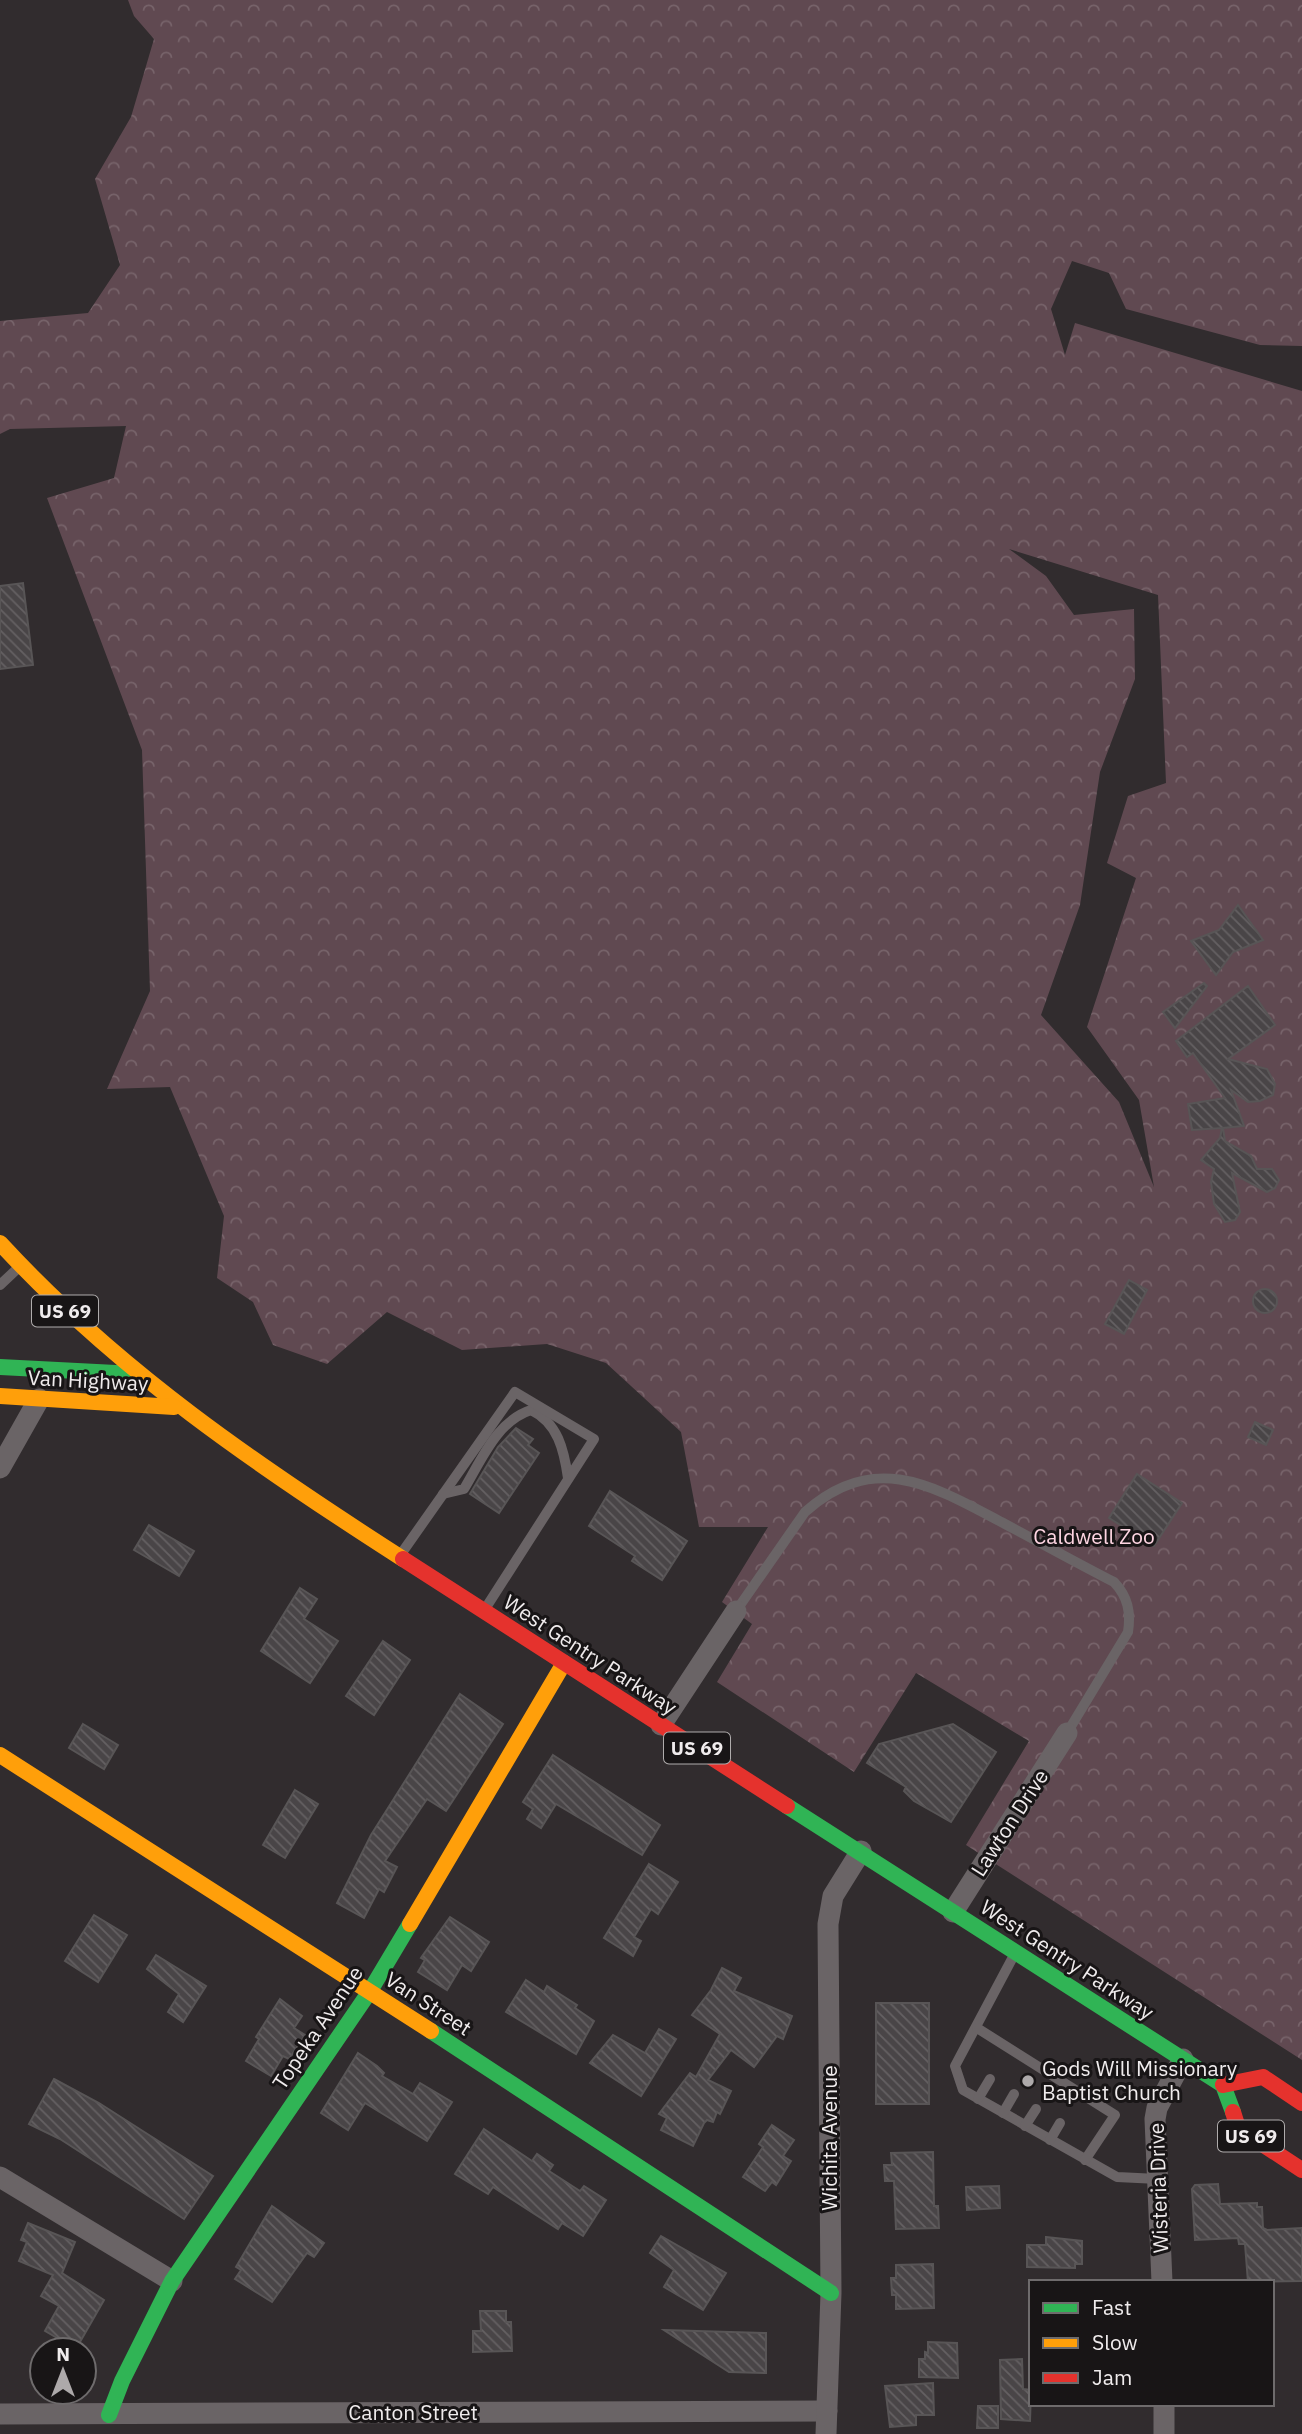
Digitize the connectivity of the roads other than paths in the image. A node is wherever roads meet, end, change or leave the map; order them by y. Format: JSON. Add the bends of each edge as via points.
{"nodes":[{"id":1,"x":0,"y":1243,"type":"edge"},
{"id":2,"x":20,"y":1266,"type":"junction"},
{"id":3,"x":0,"y":1285,"type":"edge"},
{"id":4,"x":0,"y":1367,"type":"edge"},
{"id":5,"x":135,"y":1374,"type":"junction"},
{"id":6,"x":0,"y":1396,"type":"edge"},
{"id":7,"x":39,"y":1399,"type":"junction"},
{"id":8,"x":174,"y":1407,"type":"junction"},
{"id":9,"x":0,"y":1468,"type":"edge"},
{"id":10,"x":568,"y":1478,"type":"junction"},
{"id":11,"x":443,"y":1494,"type":"junction"},
{"id":12,"x":399,"y":1557,"type":"junction"},
{"id":13,"x":484,"y":1611,"type":"junction"},
{"id":14,"x":736,"y":1611,"type":"joint"},
{"id":15,"x":564,"y":1663,"type":"junction"},
{"id":16,"x":661,"y":1726,"type":"junction"},
{"id":17,"x":1067,"y":1733,"type":"joint"},
{"id":18,"x":0,"y":1755,"type":"edge"},
{"id":19,"x":861,"y":1852,"type":"junction"},
{"id":20,"x":953,"y":1912,"type":"junction"},
{"id":21,"x":1015,"y":1953,"type":"junction"},
{"id":22,"x":369,"y":1991,"type":"junction"},
{"id":23,"x":977,"y":2028,"type":"junction"},
{"id":24,"x":1183,"y":2059,"type":"junction"},
{"id":25,"x":990,"y":2078,"type":"dead end"},
{"id":26,"x":1223,"y":2085,"type":"junction"},
{"id":27,"x":1014,"y":2094,"type":"dead end"},
{"id":28,"x":978,"y":2099,"type":"junction"},
{"id":29,"x":1302,"y":2103,"type":"edge"},
{"id":30,"x":1036,"y":2109,"type":"dead end"},
{"id":31,"x":1003,"y":2113,"type":"junction"},
{"id":32,"x":1060,"y":2123,"type":"dead end"},
{"id":33,"x":1025,"y":2126,"type":"junction"},
{"id":34,"x":1049,"y":2140,"type":"junction"},
{"id":35,"x":1085,"y":2160,"type":"junction"},
{"id":36,"x":1302,"y":2170,"type":"edge"},
{"id":37,"x":0,"y":2177,"type":"edge"},
{"id":38,"x":1158,"y":2179,"type":"junction"},
{"id":39,"x":1162,"y":2280,"type":"edge"},
{"id":40,"x":172,"y":2281,"type":"junction"},
{"id":41,"x":831,"y":2293,"type":"junction"},
{"id":42,"x":1164,"y":2406,"type":"edge"},
{"id":43,"x":827,"y":2411,"type":"junction"},
{"id":44,"x":0,"y":2414,"type":"edge"},
{"id":45,"x":109,"y":2415,"type":"junction"},
{"id":46,"x":826,"y":2434,"type":"edge"},
{"id":47,"x":1164,"y":2434,"type":"edge"}],
"edges":[{"from":1,"to":2,"type":"main road","name":"West Gentry Parkway","number":"US 69"},
{"from":2,"to":3,"type":"lane"},
{"from":2,"to":5,"type":"main road","name":"West Gentry Parkway","number":"US 69"},
{"from":4,"to":5,"type":"main road","name":"Van Highway"},
{"from":5,"to":8,"type":"main road","name":"West Gentry Parkway","number":"US 69"},
{"from":6,"to":7,"type":"main road","name":"Van Highway"},
{"from":7,"to":8,"type":"main road","name":"Van Highway"},
{"from":7,"to":9,"type":"street"},
{"from":8,"to":12,"type":"main road","name":"West Gentry Parkway","number":"US 69"},
{"from":10,"to":11,"type":"lane","via":[[564,1451],[554,1429],[546,1417],[531,1410],[507,1423],[464,1489]]},
{"from":10,"to":11,"type":"lane","via":[[594,1438],[515,1392]]},
{"from":10,"to":13,"type":"lane"},
{"from":11,"to":12,"type":"lane"},
{"from":12,"to":13,"type":"main road","name":"West Gentry Parkway","number":"US 69"},
{"from":13,"to":15,"type":"main road","name":"West Gentry Parkway","number":"US 69"},
{"from":14,"to":16,"type":"street"},
{"from":14,"to":17,"type":"lane","via":[[804,1512],[825,1496],[881,1478],[936,1488],[1114,1582],[1122,1591],[1130,1619],[1128,1632]]},
{"from":15,"to":16,"type":"main road","name":"West Gentry Parkway","number":"US 69"},
{"from":15,"to":22,"type":"main road","name":"Topeka Avenue"},
{"from":16,"to":19,"type":"main road","name":"West Gentry Parkway","number":"US 69"},
{"from":17,"to":20,"type":"street","name":"Lawton Drive"},
{"from":18,"to":22,"type":"main road","name":"Van Street"},
{"from":19,"to":20,"type":"main road","name":"West Gentry Parkway","number":"US 69"},
{"from":19,"to":41,"type":"street","name":"Wichita Avenue","via":[[833,1896],[828,1924]]},
{"from":20,"to":21,"type":"main road","name":"West Gentry Parkway","number":"US 69"},
{"from":21,"to":23,"type":"lane"},
{"from":21,"to":24,"type":"main road","name":"West Gentry Parkway","number":"US 69"},
{"from":22,"to":40,"type":"main road","name":"Topeka Avenue"},
{"from":22,"to":41,"type":"main road","name":"Van Street"},
{"from":23,"to":28,"type":"lane","via":[[955,2066],[963,2090]]},
{"from":23,"to":35,"type":"lane","via":[[1052,2082],[1115,2115]]},
{"from":24,"to":26,"type":"main road","name":"West Gentry Parkway","number":"US 69"},
{"from":24,"to":38,"type":"street","name":"Wisteria Drive","via":[[1157,2108]]},
{"from":25,"to":28,"type":"lane"},
{"from":26,"to":29,"type":"main road","number":"US 69","via":[[1263,2077]]},
{"from":26,"to":36,"type":"main road","number":"US 69","via":[[1238,2127]]},
{"from":27,"to":31,"type":"lane"},
{"from":28,"to":31,"type":"lane"},
{"from":30,"to":33,"type":"lane"},
{"from":31,"to":33,"type":"lane"},
{"from":32,"to":34,"type":"lane"},
{"from":33,"to":34,"type":"lane"},
{"from":34,"to":35,"type":"lane"},
{"from":35,"to":38,"type":"lane","via":[[1117,2177]]},
{"from":37,"to":40,"type":"street"},
{"from":38,"to":39,"type":"street","name":"Wisteria Drive"},
{"from":40,"to":45,"type":"main road","name":"Topeka Avenue"},
{"from":41,"to":43,"type":"street","name":"Wichita Avenue"},
{"from":42,"to":47,"type":"street"},
{"from":43,"to":45,"type":"street","name":"Canton Street"},
{"from":43,"to":46,"type":"street","name":"Wichita Avenue"},
{"from":44,"to":45,"type":"street","name":"Canton Street"}]}
